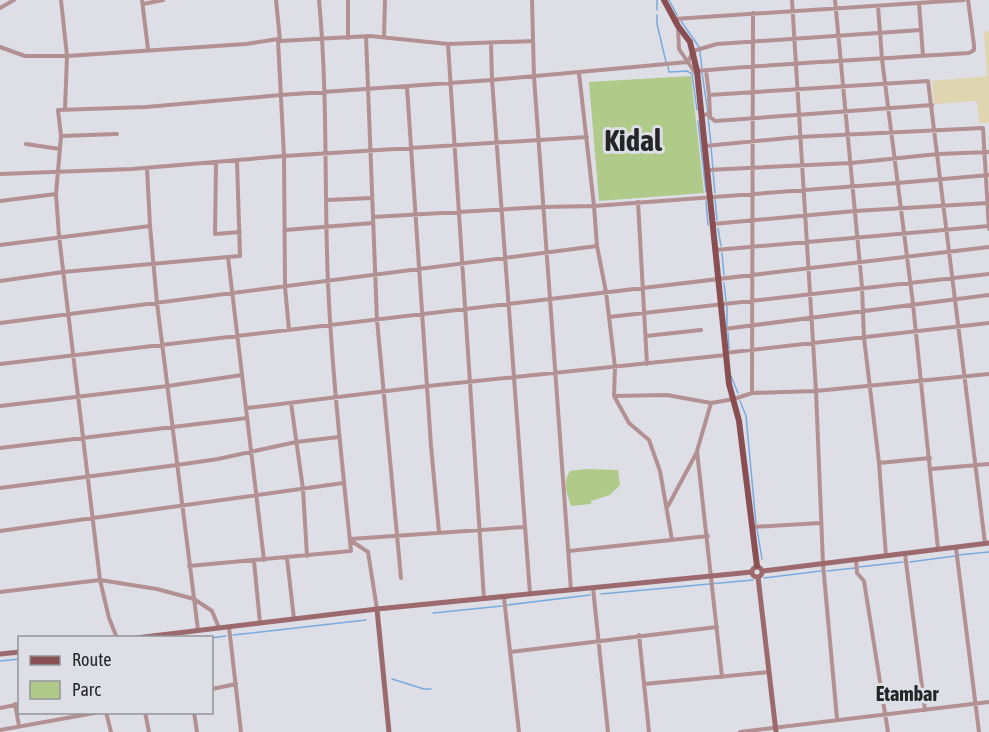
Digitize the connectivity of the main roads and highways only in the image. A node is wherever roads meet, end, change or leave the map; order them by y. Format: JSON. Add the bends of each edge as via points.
{"nodes":[{"id":1,"x":664,"y":0,"type":"edge"},
{"id":2,"x":757,"y":570,"type":"road end"}],
"edges":[{"from":1,"to":2,"type":"main road","via":[[690,42],[697,74],[729,384],[740,422]]}]}
